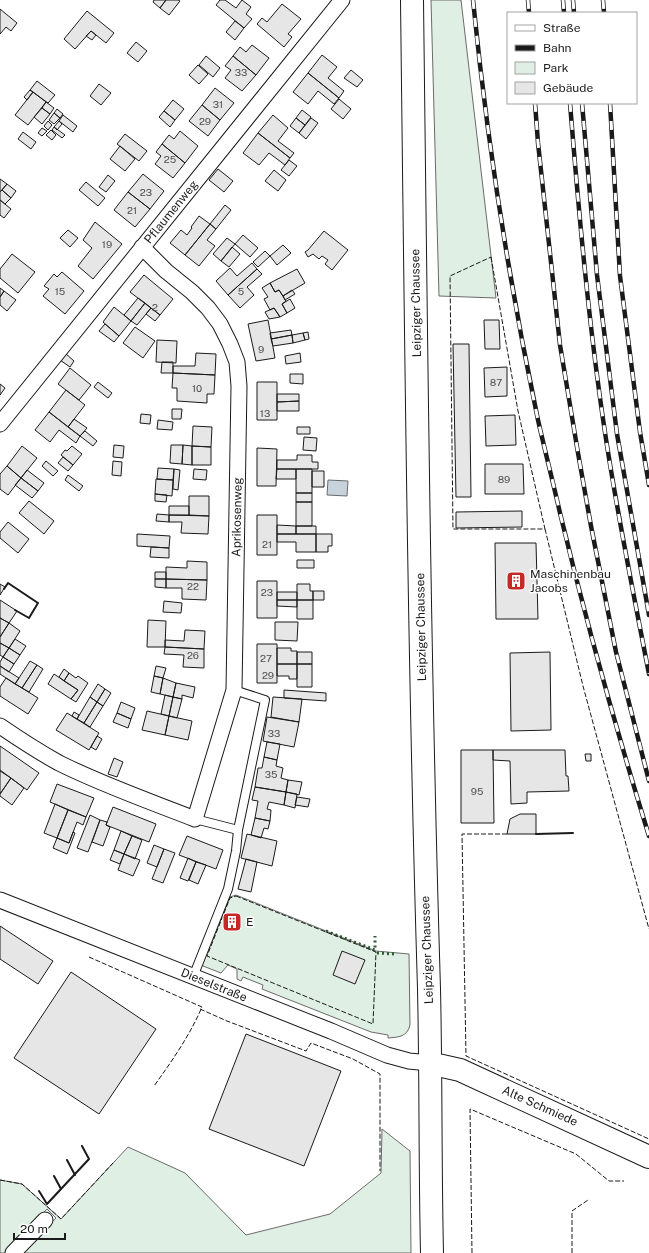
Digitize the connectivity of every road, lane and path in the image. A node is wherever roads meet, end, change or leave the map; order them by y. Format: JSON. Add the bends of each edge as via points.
{"nodes":[{"id":1,"x":342,"y":0,"type":"edge"},
{"id":2,"x":412,"y":0,"type":"edge"},
{"id":3,"x":142,"y":247,"type":"junction"},
{"id":4,"x":0,"y":424,"type":"edge"},
{"id":5,"x":234,"y":690,"type":"junction"},
{"id":6,"x":0,"y":726,"type":"edge"},
{"id":7,"x":195,"y":819,"type":"junction"},
{"id":8,"x":238,"y":830,"type":"junction"},
{"id":9,"x":0,"y":900,"type":"edge"},
{"id":10,"x":193,"y":977,"type":"junction"},
{"id":11,"x":429,"y":1063,"type":"junction"},
{"id":12,"x":649,"y":1157,"type":"edge"},
{"id":13,"x":45,"y":1220,"type":"dead end"},
{"id":14,"x":13,"y":1253,"type":"edge"},
{"id":15,"x":432,"y":1253,"type":"edge"}],
"edges":[{"from":1,"to":3,"type":"street","name":"Pflaumenweg"},
{"from":2,"to":11,"type":"main road","name":"Leipziger Chaussee"},
{"from":3,"to":4,"type":"street","name":"Pflaumenweg"},
{"from":3,"to":5,"type":"street","name":"Aprikosenweg","via":[[208,308],[220,324],[237,362],[239,386]]},
{"from":5,"to":7,"type":"street","name":"Aprikosenweg"},
{"from":5,"to":8,"type":"lane","via":[[265,700]]},
{"from":6,"to":7,"type":"street","via":[[21,741],[93,779]]},
{"from":7,"to":8,"type":"lane"},
{"from":8,"to":10,"type":"lane","via":[[228,889]]},
{"from":9,"to":10,"type":"street","name":"Dieselstraße"},
{"from":10,"to":11,"type":"street","name":"Dieselstraße","via":[[387,1055]]},
{"from":11,"to":12,"type":"main road","name":"Alte Schmiede","via":[[460,1070]]},
{"from":11,"to":15,"type":"main road","name":"Leipziger Chaussee"},
{"from":13,"to":14,"type":"street"}]}
